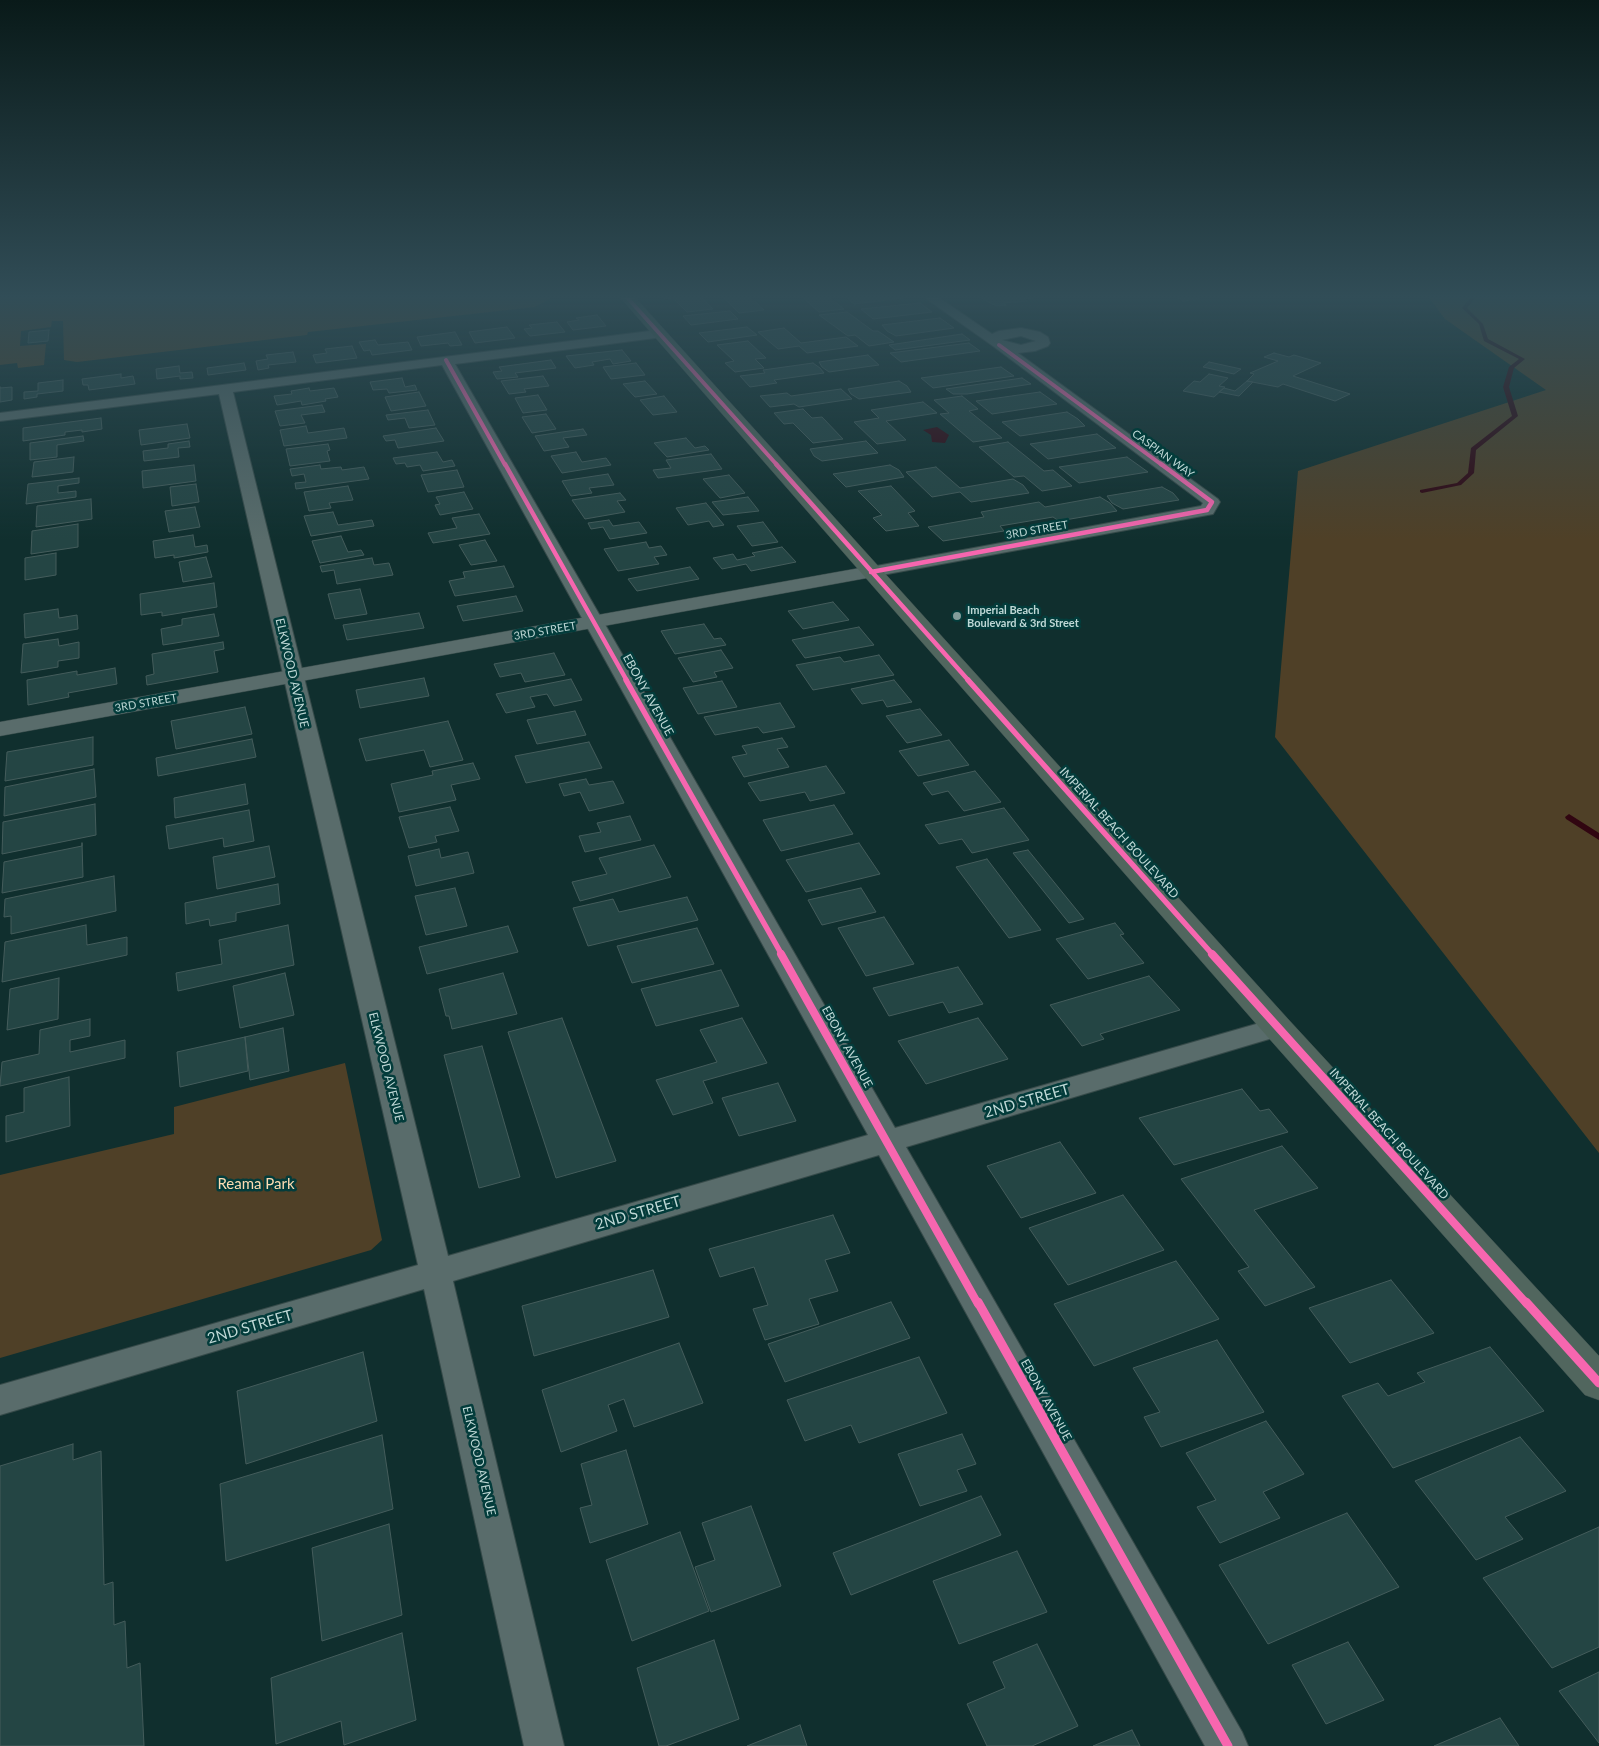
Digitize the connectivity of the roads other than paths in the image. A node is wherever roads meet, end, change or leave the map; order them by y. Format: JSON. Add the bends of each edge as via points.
{"nodes":[{"id":1,"x":316,"y":376,"type":"edge"},
{"id":2,"x":455,"y":376,"type":"edge"},
{"id":3,"x":696,"y":376,"type":"edge"},
{"id":4,"x":1040,"y":376,"type":"edge"},
{"id":5,"x":225,"y":388,"type":"junction"},
{"id":6,"x":0,"y":417,"type":"edge"},
{"id":7,"x":1207,"y":510,"type":"joint"},
{"id":8,"x":871,"y":572,"type":"junction"},
{"id":9,"x":594,"y":622,"type":"junction"},
{"id":10,"x":293,"y":676,"type":"junction"},
{"id":11,"x":0,"y":729,"type":"edge"},
{"id":12,"x":1277,"y":1027,"type":"junction"},
{"id":13,"x":888,"y":1142,"type":"junction"},
{"id":14,"x":435,"y":1272,"type":"junction"},
{"id":15,"x":1599,"y":1383,"type":"edge"},
{"id":16,"x":0,"y":1400,"type":"edge"},
{"id":17,"x":544,"y":1746,"type":"edge"},
{"id":18,"x":1228,"y":1746,"type":"edge"}],
"edges":[{"from":1,"to":5,"type":"street"},
{"from":2,"to":9,"type":"street","name":"EBONY AVENUE"},
{"from":3,"to":8,"type":"main road","name":"IMPERIAL BEACH BOULEVARD"},
{"from":4,"to":7,"type":"street","name":"CASPIAN WAY","via":[[1212,502]]},
{"from":5,"to":6,"type":"street"},
{"from":5,"to":10,"type":"street","name":"ELKWOOD AVENUE"},
{"from":7,"to":8,"type":"street","name":"3RD STREET"},
{"from":8,"to":9,"type":"street","name":"3RD STREET"},
{"from":8,"to":12,"type":"main road","name":"IMPERIAL BEACH BOULEVARD"},
{"from":9,"to":10,"type":"street","name":"3RD STREET"},
{"from":9,"to":13,"type":"street","name":"EBONY AVENUE"},
{"from":10,"to":11,"type":"street","name":"3RD STREET"},
{"from":10,"to":14,"type":"street","name":"ELKWOOD AVENUE"},
{"from":12,"to":13,"type":"street","name":"2ND STREET"},
{"from":12,"to":15,"type":"main road","name":"IMPERIAL BEACH BOULEVARD"},
{"from":13,"to":14,"type":"street","name":"2ND STREET"},
{"from":13,"to":18,"type":"street","name":"EBONY AVENUE"},
{"from":14,"to":16,"type":"street","name":"2ND STREET"},
{"from":14,"to":17,"type":"street","name":"ELKWOOD AVENUE"}]}
